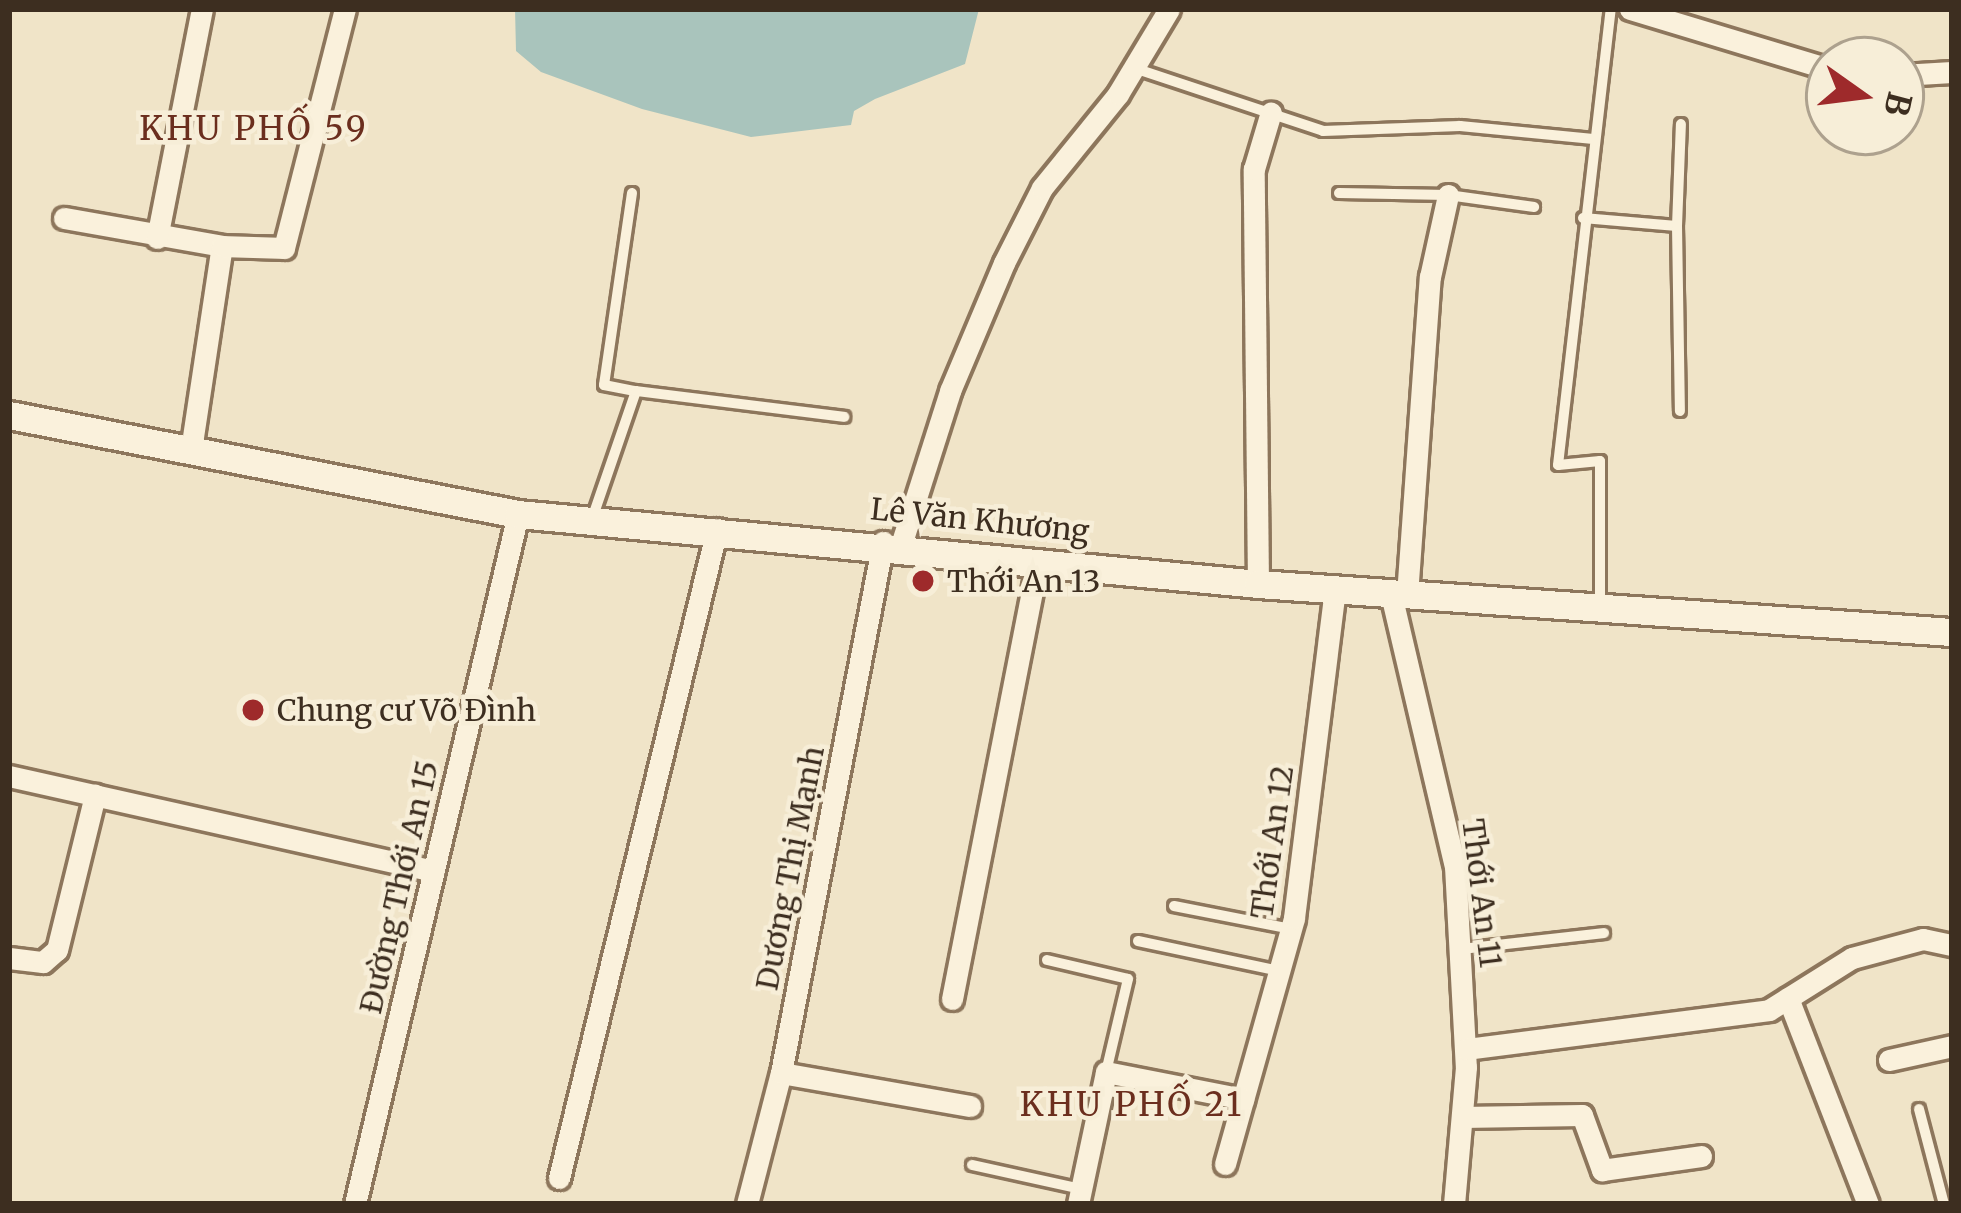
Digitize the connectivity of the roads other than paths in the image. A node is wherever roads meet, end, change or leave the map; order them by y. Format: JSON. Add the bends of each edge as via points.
{"nodes":[{"id":1,"x":202,"y":9,"type":"edge"},
{"id":2,"x":344,"y":9,"type":"edge"},
{"id":3,"x":1168,"y":9,"type":"edge"},
{"id":4,"x":1610,"y":9,"type":"edge"},
{"id":5,"x":1630,"y":9,"type":"edge"},
{"id":6,"x":1805,"y":62,"type":"edge"},
{"id":7,"x":1134,"y":68,"type":"junction"},
{"id":8,"x":1271,"y":112,"type":"junction"},
{"id":9,"x":1681,"y":124,"type":"dead end"},
{"id":10,"x":1593,"y":139,"type":"junction"},
{"id":11,"x":632,"y":193,"type":"dead end"},
{"id":12,"x":1339,"y":194,"type":"dead end"},
{"id":13,"x":1448,"y":195,"type":"junction"},
{"id":14,"x":1534,"y":207,"type":"dead end"},
{"id":15,"x":64,"y":218,"type":"dead end"},
{"id":16,"x":1582,"y":218,"type":"junction"},
{"id":17,"x":1677,"y":226,"type":"junction"},
{"id":18,"x":157,"y":238,"type":"junction"},
{"id":19,"x":221,"y":246,"type":"junction"},
{"id":20,"x":636,"y":392,"type":"junction"},
{"id":21,"x":1679,"y":411,"type":"dead end"},
{"id":22,"x":9,"y":415,"type":"edge"},
{"id":23,"x":844,"y":417,"type":"dead end"},
{"id":24,"x":191,"y":450,"type":"junction"},
{"id":25,"x":518,"y":514,"type":"junction"},
{"id":26,"x":592,"y":519,"type":"junction"},
{"id":27,"x":717,"y":529,"type":"junction"},
{"id":28,"x":892,"y":543,"type":"junction"},
{"id":29,"x":1038,"y":560,"type":"junction"},
{"id":30,"x":1258,"y":584,"type":"junction"},
{"id":31,"x":1335,"y":589,"type":"junction"},
{"id":32,"x":1399,"y":595,"type":"junction"},
{"id":33,"x":1600,"y":608,"type":"junction"},
{"id":34,"x":1952,"y":632,"type":"edge"},
{"id":35,"x":9,"y":776,"type":"edge"},
{"id":36,"x":95,"y":795,"type":"junction"},
{"id":37,"x":433,"y":871,"type":"junction"},
{"id":38,"x":1174,"y":906,"type":"dead end"},
{"id":39,"x":1291,"y":929,"type":"junction"},
{"id":40,"x":1604,"y":933,"type":"dead end"},
{"id":41,"x":1138,"y":941,"type":"dead end"},
{"id":42,"x":1952,"y":945,"type":"edge"},
{"id":43,"x":1462,"y":949,"type":"junction"},
{"id":44,"x":9,"y":958,"type":"edge"},
{"id":45,"x":1047,"y":960,"type":"dead end"},
{"id":46,"x":1280,"y":971,"type":"junction"},
{"id":47,"x":1788,"y":998,"type":"junction"},
{"id":48,"x":952,"y":999,"type":"dead end"},
{"id":49,"x":1952,"y":1046,"type":"edge"},
{"id":50,"x":1466,"y":1049,"type":"junction"},
{"id":51,"x":1889,"y":1060,"type":"dead end"},
{"id":52,"x":1106,"y":1072,"type":"junction"},
{"id":53,"x":781,"y":1073,"type":"junction"},
{"id":54,"x":1243,"y":1100,"type":"junction"},
{"id":55,"x":970,"y":1106,"type":"dead end"},
{"id":56,"x":1919,"y":1109,"type":"dead end"},
{"id":57,"x":1462,"y":1117,"type":"junction"},
{"id":58,"x":1701,"y":1156,"type":"dead end"},
{"id":59,"x":1225,"y":1164,"type":"dead end"},
{"id":60,"x":971,"y":1165,"type":"dead end"},
{"id":61,"x":559,"y":1178,"type":"dead end"},
{"id":62,"x":1080,"y":1196,"type":"edge"},
{"id":63,"x":355,"y":1204,"type":"edge"},
{"id":64,"x":747,"y":1204,"type":"edge"},
{"id":65,"x":1454,"y":1204,"type":"edge"},
{"id":66,"x":1868,"y":1204,"type":"edge"},
{"id":67,"x":1943,"y":1204,"type":"edge"}],
"edges":[{"from":1,"to":18,"type":"street"},
{"from":2,"to":19,"type":"street","via":[[284,248]]},
{"from":3,"to":7,"type":"street","name":"Dương Thị Mạnh"},
{"from":4,"to":10,"type":"lane"},
{"from":5,"to":6,"type":"street"},
{"from":7,"to":8,"type":"lane"},
{"from":7,"to":28,"type":"street","name":"Dương Thị Mạnh","via":[[1042,188]]},
{"from":8,"to":10,"type":"lane","via":[[1323,131],[1460,126]]},
{"from":8,"to":30,"type":"street","via":[[1254,169]]},
{"from":9,"to":17,"type":"lane"},
{"from":10,"to":16,"type":"lane"},
{"from":11,"to":20,"type":"lane","via":[[604,385]]},
{"from":12,"to":13,"type":"lane"},
{"from":13,"to":14,"type":"lane"},
{"from":13,"to":32,"type":"street","name":"Thới An 11","via":[[1430,277]]},
{"from":15,"to":18,"type":"street"},
{"from":16,"to":17,"type":"lane"},
{"from":16,"to":33,"type":"lane","via":[[1558,465],[1600,461]]},
{"from":17,"to":21,"type":"lane"},
{"from":18,"to":19,"type":"street"},
{"from":19,"to":24,"type":"street"},
{"from":20,"to":23,"type":"lane"},
{"from":20,"to":26,"type":"lane"},
{"from":22,"to":24,"type":"main road","name":"Lê Văn Khương"},
{"from":24,"to":25,"type":"main road","name":"Lê Văn Khương"},
{"from":25,"to":26,"type":"main road","name":"Lê Văn Khương"},
{"from":25,"to":37,"type":"street","name":"Đường Thới An 15"},
{"from":26,"to":27,"type":"main road","name":"Lê Văn Khương"},
{"from":27,"to":28,"type":"main road","name":"Lê Văn Khương"},
{"from":27,"to":61,"type":"street"},
{"from":28,"to":29,"type":"main road","name":"Lê Văn Khương"},
{"from":28,"to":53,"type":"street","name":"Dương Thị Mạnh"},
{"from":29,"to":30,"type":"main road","name":"Lê Văn Khương"},
{"from":29,"to":48,"type":"street"},
{"from":30,"to":31,"type":"main road","name":"Lê Văn Khương"},
{"from":31,"to":32,"type":"main road","name":"Lê Văn Khương"},
{"from":31,"to":39,"type":"street","name":"Thới An 12"},
{"from":32,"to":33,"type":"main road","name":"Lê Văn Khương"},
{"from":32,"to":43,"type":"street","name":"Thới An 11","via":[[1455,866]]},
{"from":33,"to":34,"type":"main road","name":"Lê Văn Khương"},
{"from":35,"to":36,"type":"street"},
{"from":36,"to":37,"type":"street"},
{"from":36,"to":44,"type":"street","via":[[57,950],[43,962]]},
{"from":37,"to":63,"type":"street","name":"Đường Thới An 15"},
{"from":38,"to":39,"type":"lane"},
{"from":39,"to":46,"type":"street","name":"Thới An 12"},
{"from":40,"to":43,"type":"lane"},
{"from":41,"to":46,"type":"lane"},
{"from":42,"to":47,"type":"street","via":[[1923,939],[1852,958]]},
{"from":43,"to":50,"type":"street","name":"Thới An 11"},
{"from":45,"to":52,"type":"lane","via":[[1128,979]]},
{"from":46,"to":54,"type":"street","name":"Thới An 12"},
{"from":47,"to":50,"type":"street","via":[[1769,1010],[1685,1024]]},
{"from":47,"to":66,"type":"street"},
{"from":49,"to":51,"type":"street"},
{"from":50,"to":57,"type":"street","name":"Thới An 11"},
{"from":52,"to":54,"type":"street"},
{"from":52,"to":62,"type":"street"},
{"from":53,"to":55,"type":"street"},
{"from":53,"to":64,"type":"street","name":"Dương Thị Mạnh"},
{"from":54,"to":59,"type":"street","name":"Thới An 12"},
{"from":56,"to":67,"type":"lane"},
{"from":57,"to":58,"type":"street","via":[[1582,1115],[1602,1170]]},
{"from":57,"to":65,"type":"street","name":"Thới An 11"},
{"from":60,"to":62,"type":"lane"}]}
